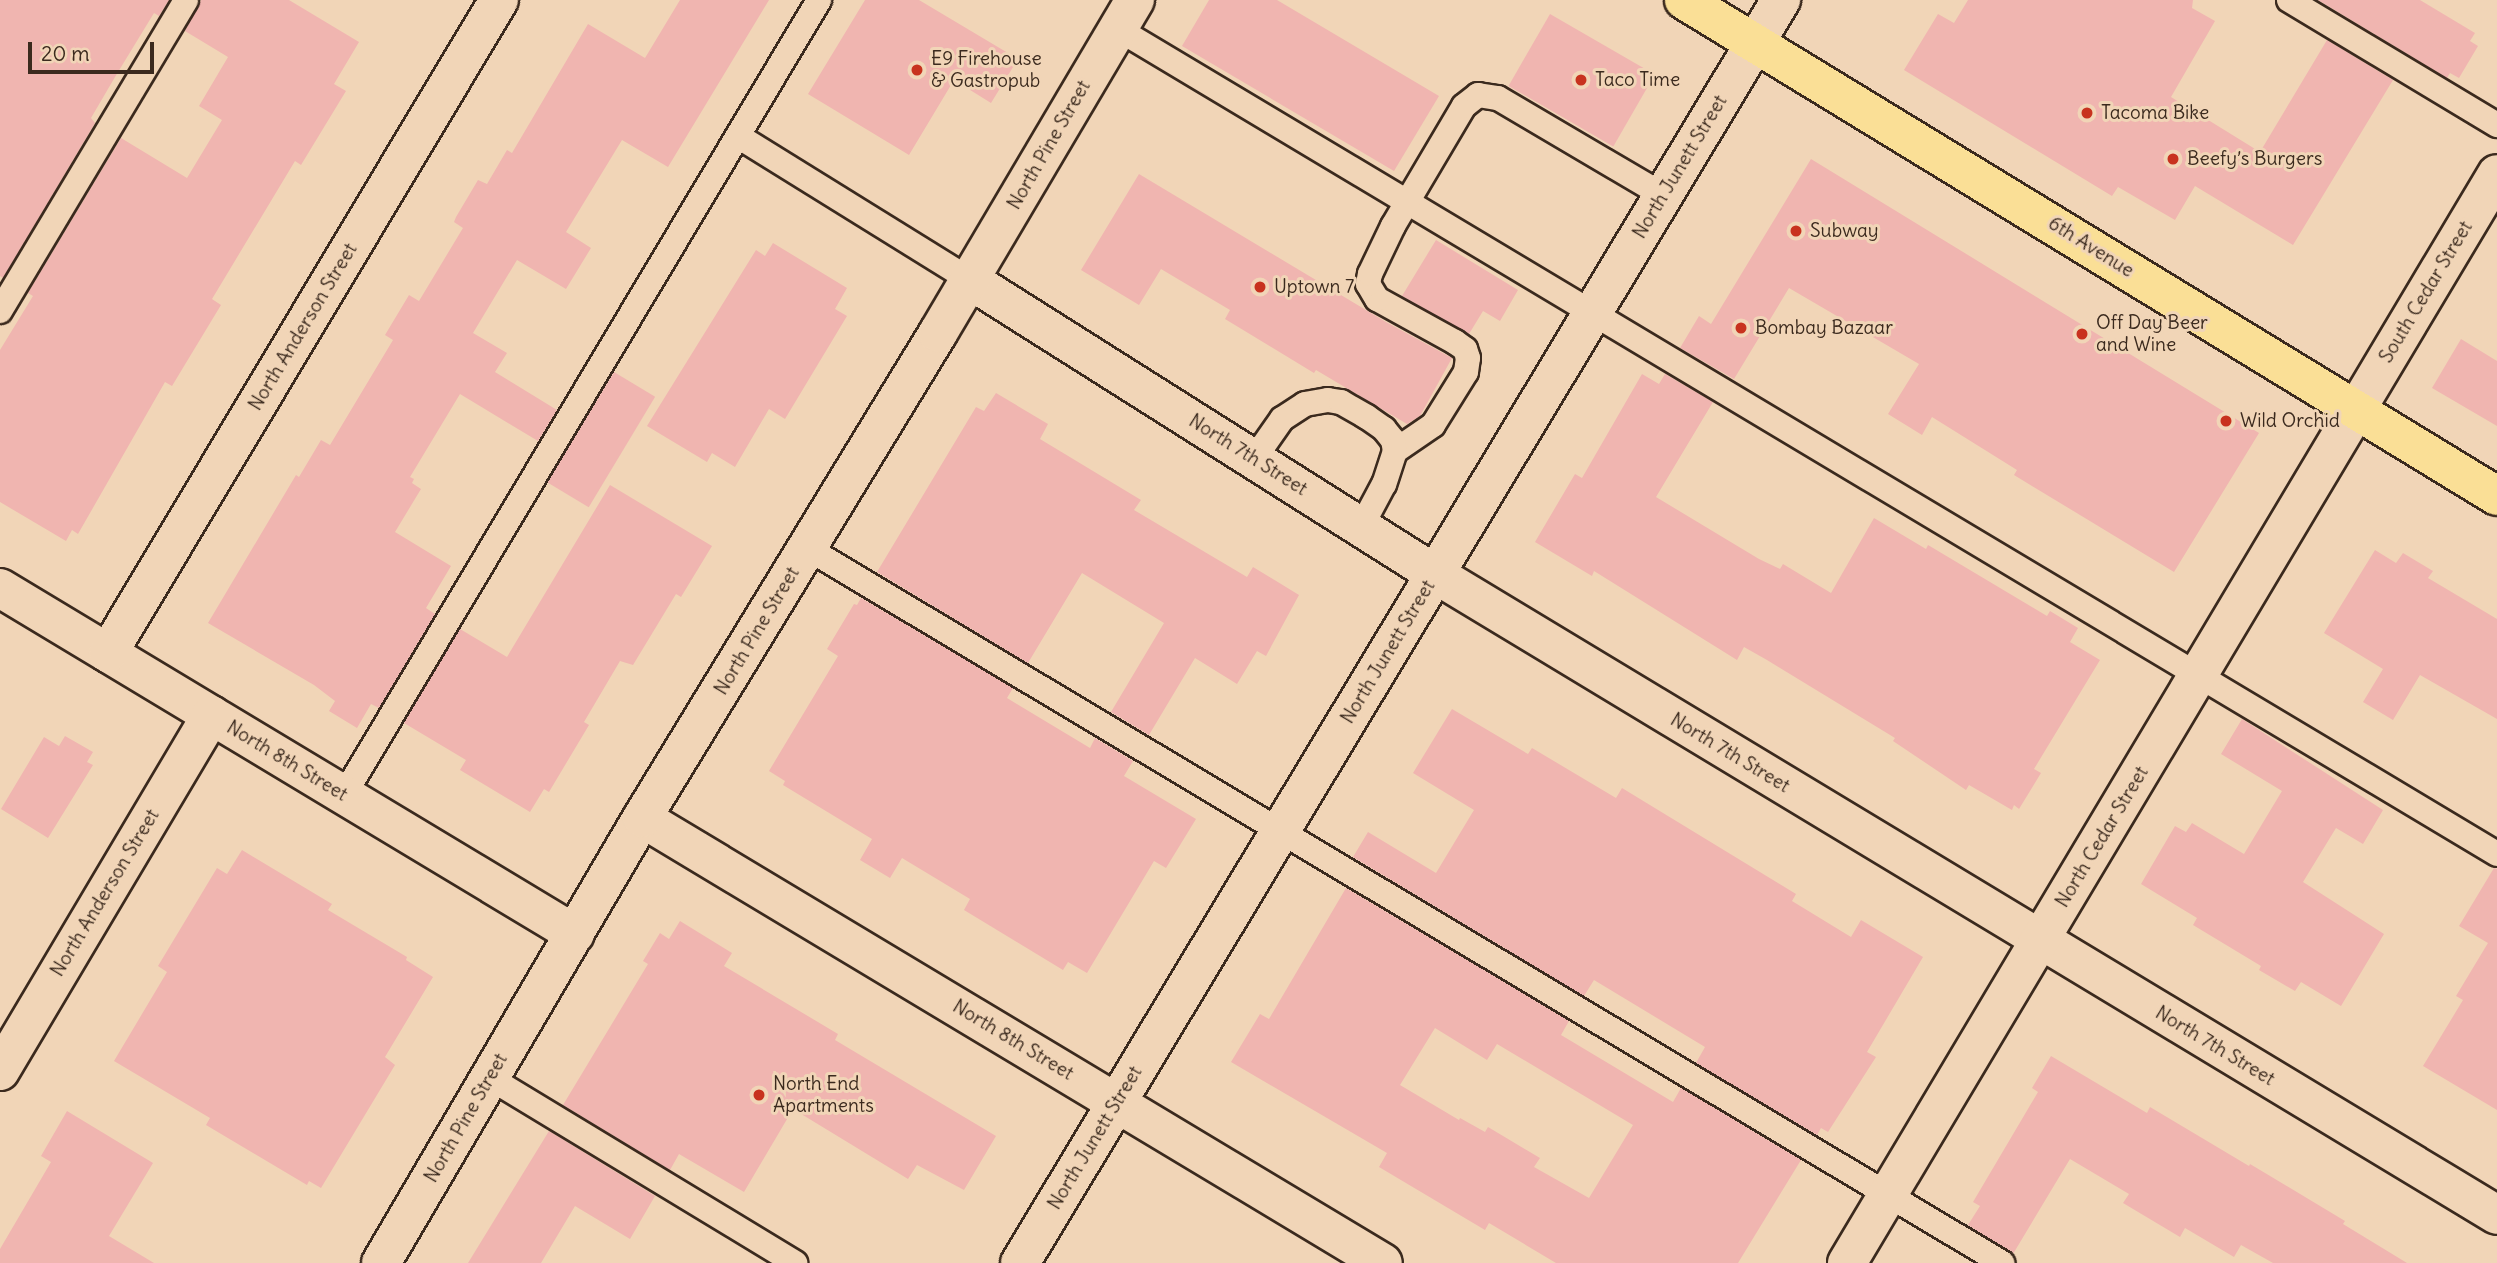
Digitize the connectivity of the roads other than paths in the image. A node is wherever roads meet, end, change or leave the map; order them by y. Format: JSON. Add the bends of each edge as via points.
{"nodes":[{"id":1,"x":186,"y":0,"type":"edge"},
{"id":2,"x":499,"y":0,"type":"edge"},
{"id":3,"x":819,"y":0,"type":"edge"},
{"id":4,"x":1684,"y":0,"type":"edge"},
{"id":5,"x":1781,"y":0,"type":"edge"},
{"id":6,"x":2290,"y":0,"type":"edge"},
{"id":7,"x":1126,"y":15,"type":"edge"},
{"id":8,"x":1756,"y":42,"type":"junction"},
{"id":9,"x":2497,"y":125,"type":"edge"},
{"id":10,"x":738,"y":136,"type":"junction"},
{"id":11,"x":2497,"y":174,"type":"edge"},
{"id":12,"x":1663,"y":195,"type":"junction"},
{"id":13,"x":1409,"y":202,"type":"junction"},
{"id":14,"x":970,"y":280,"type":"junction"},
{"id":15,"x":0,"y":311,"type":"edge"},
{"id":16,"x":1593,"y":312,"type":"junction"},
{"id":17,"x":2356,"y":411,"type":"junction"},
{"id":18,"x":1395,"y":451,"type":"junction"},
{"id":19,"x":1254,"y":459,"type":"junction"},
{"id":20,"x":2497,"y":496,"type":"edge"},
{"id":21,"x":1361,"y":527,"type":"junction"},
{"id":22,"x":807,"y":548,"type":"junction"},
{"id":23,"x":1435,"y":574,"type":"junction"},
{"id":24,"x":0,"y":588,"type":"edge"},
{"id":25,"x":108,"y":653,"type":"junction"},
{"id":26,"x":2198,"y":675,"type":"junction"},
{"id":27,"x":211,"y":715,"type":"junction"},
{"id":28,"x":344,"y":795,"type":"junction"},
{"id":29,"x":642,"y":818,"type":"junction"},
{"id":30,"x":1280,"y":832,"type":"junction"},
{"id":31,"x":2497,"y":854,"type":"edge"},
{"id":32,"x":575,"y":934,"type":"junction"},
{"id":33,"x":2040,"y":941,"type":"junction"},
{"id":34,"x":0,"y":1071,"type":"edge"},
{"id":35,"x":490,"y":1078,"type":"junction"},
{"id":36,"x":1116,"y":1102,"type":"junction"},
{"id":37,"x":1888,"y":1195,"type":"junction"},
{"id":38,"x":2497,"y":1215,"type":"edge"},
{"id":39,"x":381,"y":1263,"type":"edge"},
{"id":40,"x":795,"y":1263,"type":"edge"},
{"id":41,"x":1020,"y":1263,"type":"edge"},
{"id":42,"x":1383,"y":1263,"type":"edge"},
{"id":43,"x":1847,"y":1263,"type":"edge"},
{"id":44,"x":2002,"y":1263,"type":"edge"}],
"edges":[{"from":1,"to":15,"type":"lane"},
{"from":2,"to":25,"type":"street","name":"North Anderson Street"},
{"from":3,"to":10,"type":"lane"},
{"from":4,"to":8,"type":"main road","name":"6th Avenue"},
{"from":5,"to":8,"type":"street","name":"North Junett Street"},
{"from":6,"to":9,"type":"lane"},
{"from":7,"to":13,"type":"lane"},
{"from":7,"to":14,"type":"street","name":"North Pine Street"},
{"from":8,"to":12,"type":"street","name":"North Junett Street"},
{"from":8,"to":17,"type":"main road","name":"6th Avenue"},
{"from":10,"to":14,"type":"lane"},
{"from":10,"to":28,"type":"lane"},
{"from":11,"to":17,"type":"street","name":"South Cedar Street"},
{"from":12,"to":13,"type":"lane","via":[[1498,98],[1478,95],[1464,106]]},
{"from":12,"to":16,"type":"street","name":"North Junett Street"},
{"from":13,"to":16,"type":"lane"},
{"from":13,"to":18,"type":"lane","via":[[1370,274],[1371,292],[1465,349],[1469,364],[1433,425]]},
{"from":14,"to":19,"type":"street","name":"North 7th Street"},
{"from":14,"to":22,"type":"street","name":"North Pine Street"},
{"from":16,"to":23,"type":"street","name":"North Junett Street"},
{"from":16,"to":26,"type":"lane"},
{"from":17,"to":20,"type":"main road","name":"6th Avenue"},
{"from":17,"to":26,"type":"street","name":"North Cedar Street"},
{"from":18,"to":19,"type":"lane","via":[[1384,429],[1354,409],[1328,400],[1305,404],[1282,419]]},
{"from":18,"to":21,"type":"lane"},
{"from":19,"to":21,"type":"street","name":"North 7th Street"},
{"from":21,"to":23,"type":"street","name":"North 7th Street"},
{"from":22,"to":29,"type":"street","name":"North Pine Street"},
{"from":22,"to":30,"type":"lane"},
{"from":23,"to":30,"type":"street","name":"North Junett Street"},
{"from":23,"to":33,"type":"street","name":"North 7th Street"},
{"from":24,"to":25,"type":"street","name":"North 8th Street"},
{"from":25,"to":27,"type":"street","name":"North 8th Street"},
{"from":26,"to":31,"type":"lane"},
{"from":26,"to":33,"type":"street","name":"North Cedar Street"},
{"from":27,"to":28,"type":"street","name":"North 8th Street"},
{"from":27,"to":34,"type":"street","name":"North Anderson Street"},
{"from":28,"to":32,"type":"street","name":"North 8th Street"},
{"from":29,"to":32,"type":"street","name":"North Pine Street"},
{"from":29,"to":36,"type":"street","name":"North 8th Street"},
{"from":30,"to":36,"type":"street","name":"North Junett Street"},
{"from":30,"to":37,"type":"lane"},
{"from":32,"to":35,"type":"street","name":"North Pine Street"},
{"from":33,"to":37,"type":"street","name":"North Cedar Street"},
{"from":33,"to":38,"type":"street","name":"North 7th Street"},
{"from":35,"to":39,"type":"street","name":"North Pine Street"},
{"from":35,"to":40,"type":"lane"},
{"from":36,"to":41,"type":"street","name":"North Junett Street"},
{"from":36,"to":42,"type":"street","name":"North 8th Street"},
{"from":37,"to":43,"type":"street","name":"North Cedar Street"},
{"from":37,"to":44,"type":"lane"}]}
